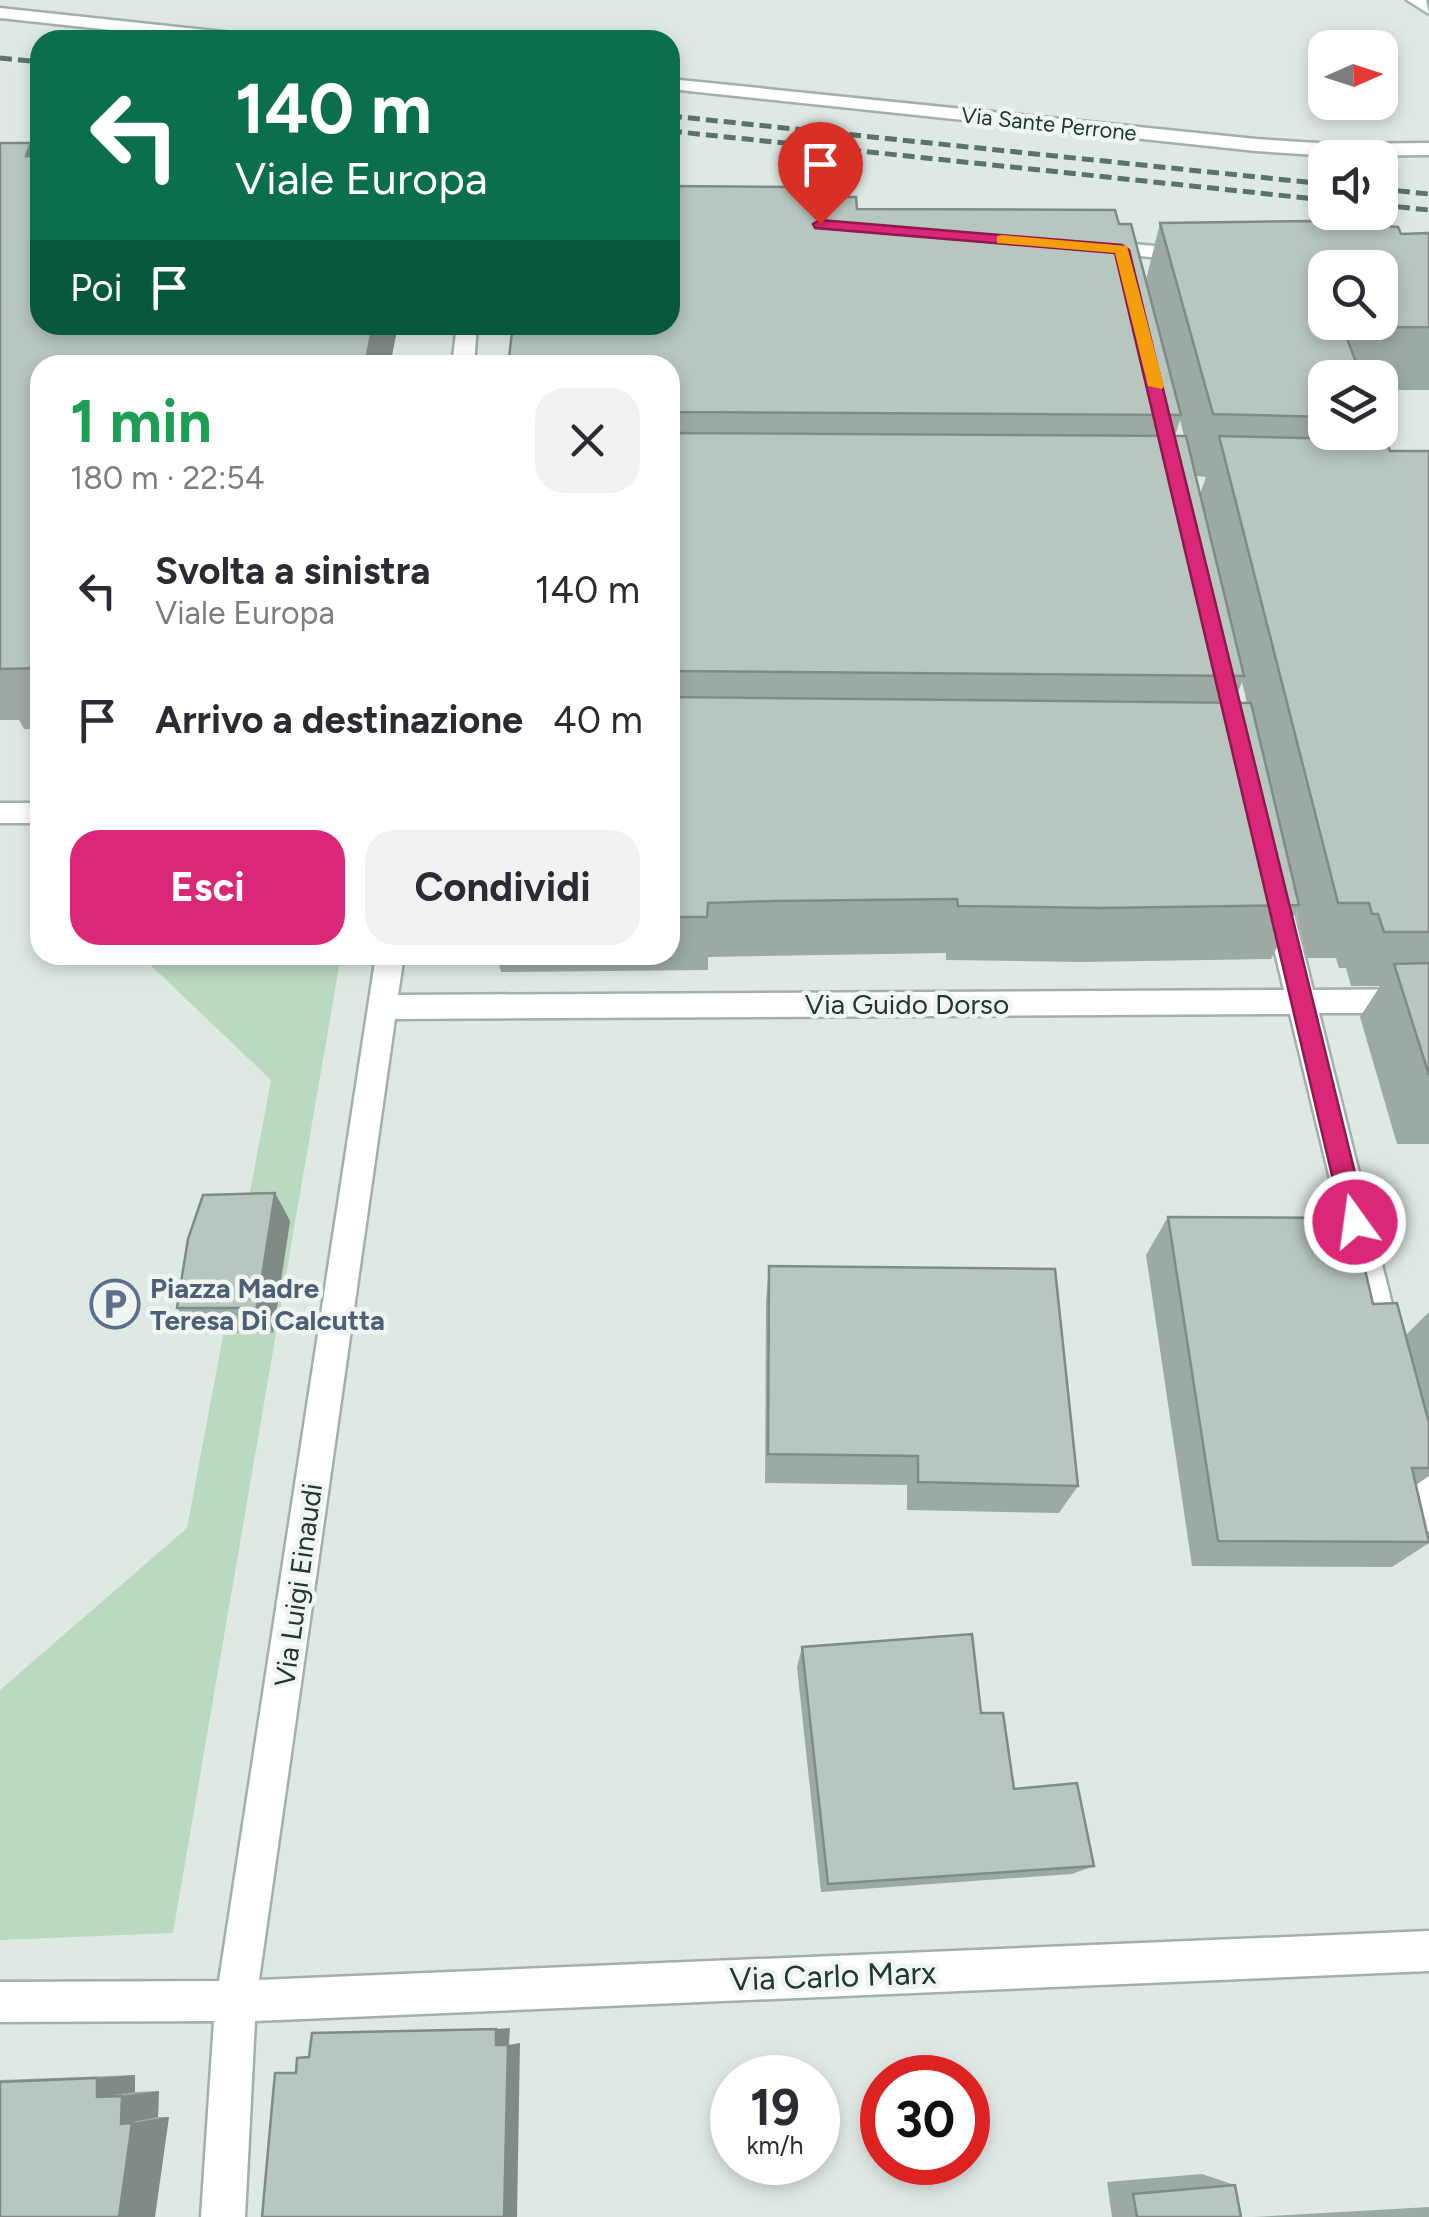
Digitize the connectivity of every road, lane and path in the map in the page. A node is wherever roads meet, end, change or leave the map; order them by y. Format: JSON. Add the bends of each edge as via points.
{"nodes":[{"id":1,"x":1415,"y":0,"type":"edge"},
{"id":2,"x":1429,"y":8,"type":"edge"},
{"id":3,"x":0,"y":14,"type":"edge"},
{"id":4,"x":155,"y":30,"type":"edge"},
{"id":5,"x":680,"y":85,"type":"edge"},
{"id":6,"x":1429,"y":149,"type":"edge"},
{"id":7,"x":1082,"y":246,"type":"edge"},
{"id":8,"x":1122,"y":250,"type":"junction"},
{"id":9,"x":1216,"y":256,"type":"edge"},
{"id":10,"x":1131,"y":286,"type":"edge"},
{"id":11,"x":0,"y":813,"type":"edge"},
{"id":12,"x":30,"y":813,"type":"edge"},
{"id":13,"x":1270,"y":875,"type":"edge"},
{"id":14,"x":389,"y":965,"type":"edge"},
{"id":15,"x":1429,"y":1001,"type":"edge"},
{"id":16,"x":1299,"y":1002,"type":"junction"},
{"id":17,"x":385,"y":1007,"type":"junction"},
{"id":18,"x":1390,"y":1363,"type":"edge"},
{"id":19,"x":1405,"y":1420,"type":"edge"},
{"id":20,"x":1429,"y":1515,"type":"edge"},
{"id":21,"x":1429,"y":1951,"type":"edge"},
{"id":22,"x":236,"y":2001,"type":"junction"},
{"id":23,"x":0,"y":2002,"type":"edge"},
{"id":24,"x":223,"y":2217,"type":"edge"}],
"edges":[{"from":1,"to":2,"type":"street"},
{"from":3,"to":4,"type":"street"},
{"from":5,"to":6,"type":"street","name":"Via Sante Perrone","via":[[1256,145]]},
{"from":7,"to":8,"type":"street"},
{"from":8,"to":9,"type":"street"},
{"from":8,"to":10,"type":"street"},
{"from":11,"to":12,"type":"street"},
{"from":13,"to":16,"type":"street"},
{"from":14,"to":17,"type":"street","name":"Via Luigi Einaudi"},
{"from":15,"to":16,"type":"street","name":"Via Guido Dorso"},
{"from":16,"to":17,"type":"street","name":"Via Guido Dorso"},
{"from":16,"to":18,"type":"street"},
{"from":17,"to":22,"type":"street","name":"Via Luigi Einaudi"},
{"from":19,"to":20,"type":"street"},
{"from":21,"to":22,"type":"street","name":"Via Carlo Marx"},
{"from":22,"to":23,"type":"street","name":"Via Carlo Marx"},
{"from":22,"to":24,"type":"street","name":"Via Luigi Einaudi"}]}
